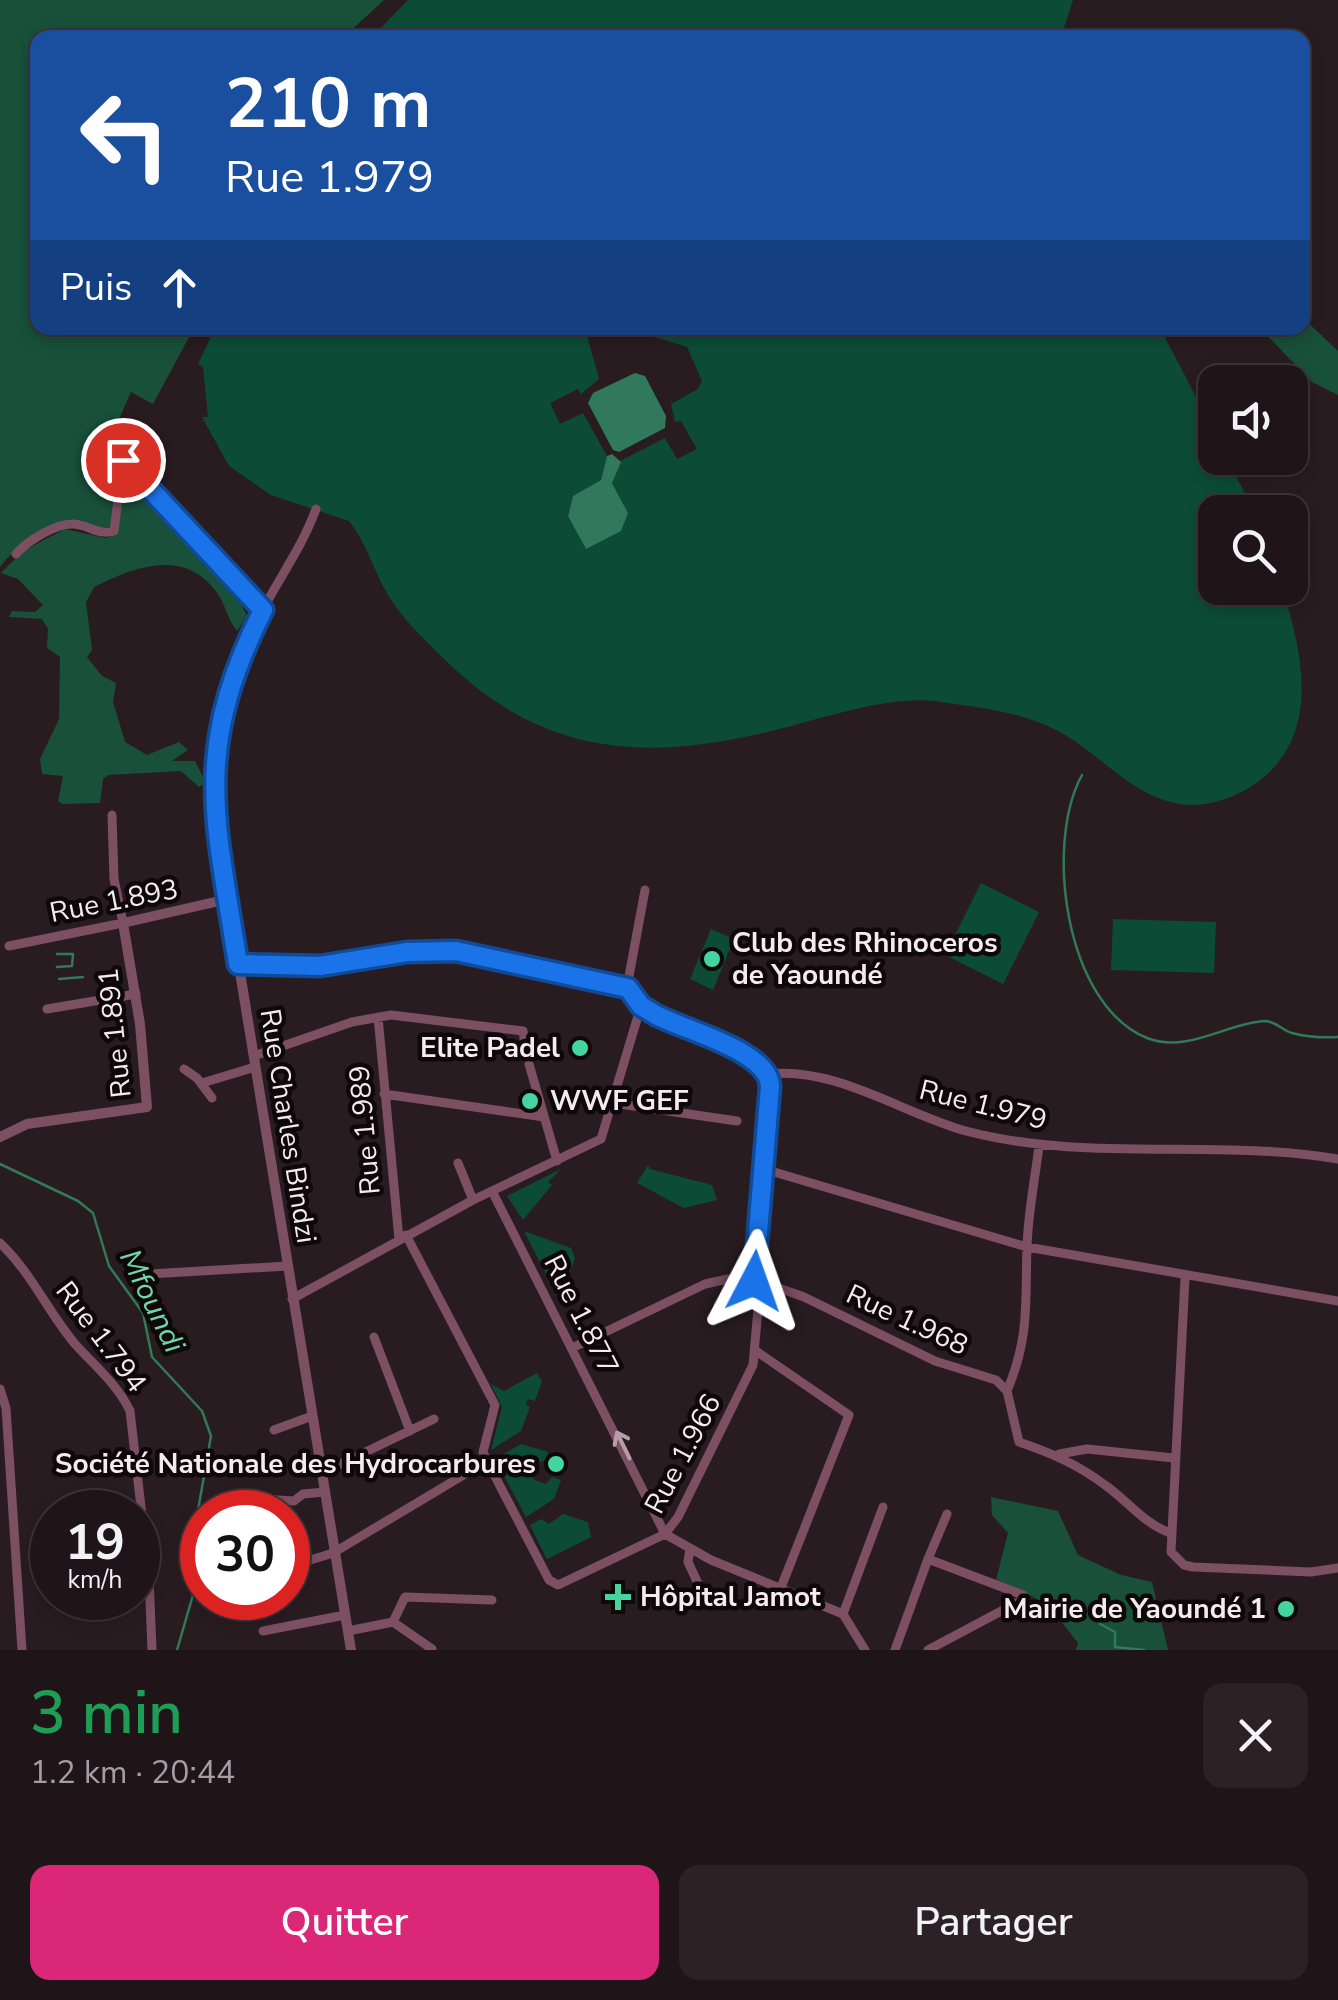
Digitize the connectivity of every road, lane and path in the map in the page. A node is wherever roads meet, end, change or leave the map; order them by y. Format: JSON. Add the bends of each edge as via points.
{"nodes":[{"id":1,"x":316,"y":510,"type":"dead end"},
{"id":2,"x":16,"y":554,"type":"dead end"},
{"id":3,"x":263,"y":610,"type":"junction"},
{"id":4,"x":112,"y":815,"type":"dead end"},
{"id":5,"x":645,"y":890,"type":"dead end"},
{"id":6,"x":228,"y":899,"type":"junction"},
{"id":7,"x":123,"y":923,"type":"junction"},
{"id":8,"x":9,"y":946,"type":"dead end"},
{"id":9,"x":238,"y":964,"type":"junction"},
{"id":10,"x":628,"y":988,"type":"junction"},
{"id":11,"x":136,"y":994,"type":"junction"},
{"id":12,"x":641,"y":1006,"type":"junction"},
{"id":13,"x":47,"y":1009,"type":"dead end"},
{"id":14,"x":378,"y":1017,"type":"junction"},
{"id":15,"x":524,"y":1045,"type":"dead end"},
{"id":16,"x":255,"y":1061,"type":"junction"},
{"id":17,"x":529,"y":1064,"type":"dead end"},
{"id":18,"x":184,"y":1069,"type":"dead end"},
{"id":19,"x":770,"y":1074,"type":"junction"},
{"id":20,"x":202,"y":1083,"type":"junction"},
{"id":21,"x":384,"y":1094,"type":"junction"},
{"id":22,"x":212,"y":1098,"type":"dead end"},
{"id":23,"x":613,"y":1103,"type":"junction"},
{"id":24,"x":544,"y":1117,"type":"junction"},
{"id":25,"x":737,"y":1122,"type":"dead end"},
{"id":26,"x":0,"y":1137,"type":"edge"},
{"id":27,"x":1039,"y":1146,"type":"junction"},
{"id":28,"x":1338,"y":1159,"type":"edge"},
{"id":29,"x":557,"y":1161,"type":"junction"},
{"id":30,"x":458,"y":1163,"type":"dead end"},
{"id":31,"x":764,"y":1169,"type":"junction"},
{"id":32,"x":492,"y":1193,"type":"junction"},
{"id":33,"x":473,"y":1200,"type":"junction"},
{"id":34,"x":402,"y":1237,"type":"junction"},
{"id":35,"x":0,"y":1243,"type":"edge"},
{"id":36,"x":1027,"y":1247,"type":"junction"},
{"id":37,"x":288,"y":1266,"type":"junction"},
{"id":38,"x":149,"y":1274,"type":"dead end"},
{"id":39,"x":1186,"y":1278,"type":"junction"},
{"id":40,"x":754,"y":1281,"type":"junction"},
{"id":41,"x":292,"y":1299,"type":"junction"},
{"id":42,"x":1338,"y":1301,"type":"edge"},
{"id":43,"x":374,"y":1337,"type":"dead end"},
{"id":44,"x":572,"y":1348,"type":"junction"},
{"id":45,"x":756,"y":1351,"type":"junction"},
{"id":46,"x":0,"y":1389,"type":"edge"},
{"id":47,"x":1007,"y":1391,"type":"junction"},
{"id":48,"x":312,"y":1416,"type":"junction"},
{"id":49,"x":434,"y":1420,"type":"dead end"},
{"id":50,"x":274,"y":1430,"type":"dead end"},
{"id":51,"x":410,"y":1431,"type":"junction"},
{"id":52,"x":1059,"y":1454,"type":"junction"},
{"id":53,"x":1174,"y":1458,"type":"junction"},
{"id":54,"x":488,"y":1462,"type":"junction"},
{"id":55,"x":322,"y":1473,"type":"junction"},
{"id":56,"x":325,"y":1492,"type":"junction"},
{"id":57,"x":310,"y":1493,"type":"edge"},
{"id":58,"x":883,"y":1507,"type":"dead end"},
{"id":59,"x":947,"y":1514,"type":"dead end"},
{"id":60,"x":1170,"y":1533,"type":"junction"},
{"id":61,"x":665,"y":1534,"type":"junction"},
{"id":62,"x":690,"y":1548,"type":"junction"},
{"id":63,"x":333,"y":1553,"type":"junction"},
{"id":64,"x":928,"y":1559,"type":"junction"},
{"id":65,"x":310,"y":1560,"type":"edge"},
{"id":66,"x":1338,"y":1568,"type":"edge"},
{"id":67,"x":780,"y":1590,"type":"junction"},
{"id":68,"x":702,"y":1592,"type":"dead end"},
{"id":69,"x":492,"y":1600,"type":"dead end"},
{"id":70,"x":843,"y":1614,"type":"junction"},
{"id":71,"x":345,"y":1615,"type":"junction"},
{"id":72,"x":393,"y":1622,"type":"junction"},
{"id":73,"x":263,"y":1631,"type":"dead end"},
{"id":74,"x":348,"y":1631,"type":"junction"},
{"id":75,"x":432,"y":1648,"type":"edge"},
{"id":76,"x":22,"y":1650,"type":"edge"},
{"id":77,"x":152,"y":1650,"type":"edge"},
{"id":78,"x":351,"y":1650,"type":"edge"},
{"id":79,"x":866,"y":1650,"type":"edge"},
{"id":80,"x":894,"y":1650,"type":"edge"},
{"id":81,"x":928,"y":1650,"type":"edge"}],
"edges":[{"from":1,"to":3,"type":"street","name":"Rue Charles Bindzi"},
{"from":2,"to":3,"type":"street","via":[[67,525],[114,531],[123,460]]},
{"from":3,"to":6,"type":"street","name":"Rue Charles Bindzi","via":[[227,696],[212,768]]},
{"from":4,"to":7,"type":"street"},
{"from":5,"to":10,"type":"street"},
{"from":6,"to":7,"type":"street","name":"Rue 1.893"},
{"from":6,"to":9,"type":"street","name":"Rue Charles Bindzi"},
{"from":7,"to":8,"type":"street","name":"Rue 1.893"},
{"from":7,"to":11,"type":"street","name":"Rue 1.891"},
{"from":9,"to":10,"type":"street","via":[[320,966],[456,951]]},
{"from":9,"to":16,"type":"street","name":"Rue Charles Bindzi"},
{"from":10,"to":12,"type":"street"},
{"from":11,"to":13,"type":"street"},
{"from":11,"to":26,"type":"street","name":"Rue 1.891","via":[[147,1107],[27,1124]]},
{"from":12,"to":19,"type":"street","name":"Rue 1.979","via":[[757,1059]]},
{"from":12,"to":23,"type":"street"},
{"from":14,"to":15,"type":"street","via":[[523,1032]]},
{"from":14,"to":16,"type":"street"},
{"from":14,"to":21,"type":"street","name":"Rue 1.989"},
{"from":16,"to":20,"type":"street"},
{"from":16,"to":37,"type":"street","name":"Rue Charles Bindzi"},
{"from":17,"to":24,"type":"street"},
{"from":18,"to":20,"type":"street"},
{"from":19,"to":27,"type":"street","name":"Rue 1.979","via":[[809,1076],[966,1131]]},
{"from":19,"to":31,"type":"street","name":"Rue 1.966"},
{"from":20,"to":22,"type":"street"},
{"from":21,"to":24,"type":"street"},
{"from":21,"to":34,"type":"street","name":"Rue 1.989"},
{"from":23,"to":25,"type":"street"},
{"from":23,"to":29,"type":"street","via":[[601,1139]]},
{"from":24,"to":29,"type":"street"},
{"from":27,"to":28,"type":"street","name":"Rue 1.979","via":[[1214,1148]]},
{"from":27,"to":36,"type":"street"},
{"from":29,"to":32,"type":"street"},
{"from":30,"to":33,"type":"street"},
{"from":31,"to":36,"type":"street"},
{"from":31,"to":40,"type":"street","name":"Rue 1.966"},
{"from":32,"to":33,"type":"street"},
{"from":32,"to":44,"type":"street","name":"Rue 1.877"},
{"from":33,"to":34,"type":"street"},
{"from":34,"to":41,"type":"street"},
{"from":34,"to":54,"type":"street","via":[[495,1405],[483,1452]]},
{"from":35,"to":77,"type":"street","name":"Rue 1.794","via":[[130,1411]]},
{"from":36,"to":39,"type":"street","via":[[1144,1264]]},
{"from":36,"to":47,"type":"street","via":[[1028,1320]]},
{"from":37,"to":38,"type":"street"},
{"from":37,"to":41,"type":"street","name":"Rue Charles Bindzi"},
{"from":39,"to":42,"type":"street"},
{"from":39,"to":53,"type":"street"},
{"from":40,"to":44,"type":"street","name":"Rue 1.968","via":[[728,1279],[695,1288]]},
{"from":40,"to":45,"type":"street","name":"Rue 1.966"},
{"from":40,"to":47,"type":"street","name":"Rue 1.968","via":[[804,1297],[935,1361],[996,1380]]},
{"from":41,"to":48,"type":"street","name":"Rue Charles Bindzi"},
{"from":43,"to":51,"type":"street"},
{"from":61,"to":44,"type":"street","name":"Rue 1.877","one_way":true},
{"from":45,"to":61,"type":"street","name":"Rue 1.966","via":[[720,1438]]},
{"from":45,"to":67,"type":"street","via":[[849,1415]]},
{"from":46,"to":76,"type":"street"},
{"from":47,"to":52,"type":"street","via":[[1019,1442]]},
{"from":48,"to":50,"type":"street"},
{"from":48,"to":55,"type":"street","name":"Rue Charles Bindzi"},
{"from":49,"to":51,"type":"street"},
{"from":51,"to":55,"type":"street"},
{"from":52,"to":53,"type":"street","via":[[1087,1449]]},
{"from":52,"to":60,"type":"street"},
{"from":53,"to":60,"type":"street"},
{"from":54,"to":61,"type":"street","via":[[549,1580],[558,1585]]},
{"from":54,"to":63,"type":"street"},
{"from":55,"to":56,"type":"street","name":"Rue Charles Bindzi"},
{"from":56,"to":57,"type":"street"},
{"from":56,"to":63,"type":"street","name":"Rue Charles Bindzi"},
{"from":58,"to":70,"type":"street"},
{"from":59,"to":64,"type":"street"},
{"from":60,"to":66,"type":"street","via":[[1184,1565]]},
{"from":61,"to":62,"type":"street","name":"Rue 1.966"},
{"from":62,"to":67,"type":"street","name":"Rue 1.966"},
{"from":62,"to":68,"type":"street","via":[[688,1562]]},
{"from":63,"to":65,"type":"street"},
{"from":63,"to":71,"type":"street","name":"Rue Charles Bindzi"},
{"from":64,"to":80,"type":"street"},
{"from":64,"to":81,"type":"street","via":[[1023,1598]]},
{"from":67,"to":70,"type":"street","name":"Rue 1.966"},
{"from":69,"to":72,"type":"street","via":[[405,1597]]},
{"from":70,"to":79,"type":"street"},
{"from":71,"to":73,"type":"street"},
{"from":71,"to":74,"type":"street","name":"Rue Charles Bindzi"},
{"from":72,"to":74,"type":"street"},
{"from":72,"to":75,"type":"street"},
{"from":74,"to":78,"type":"street","name":"Rue Charles Bindzi"}]}
